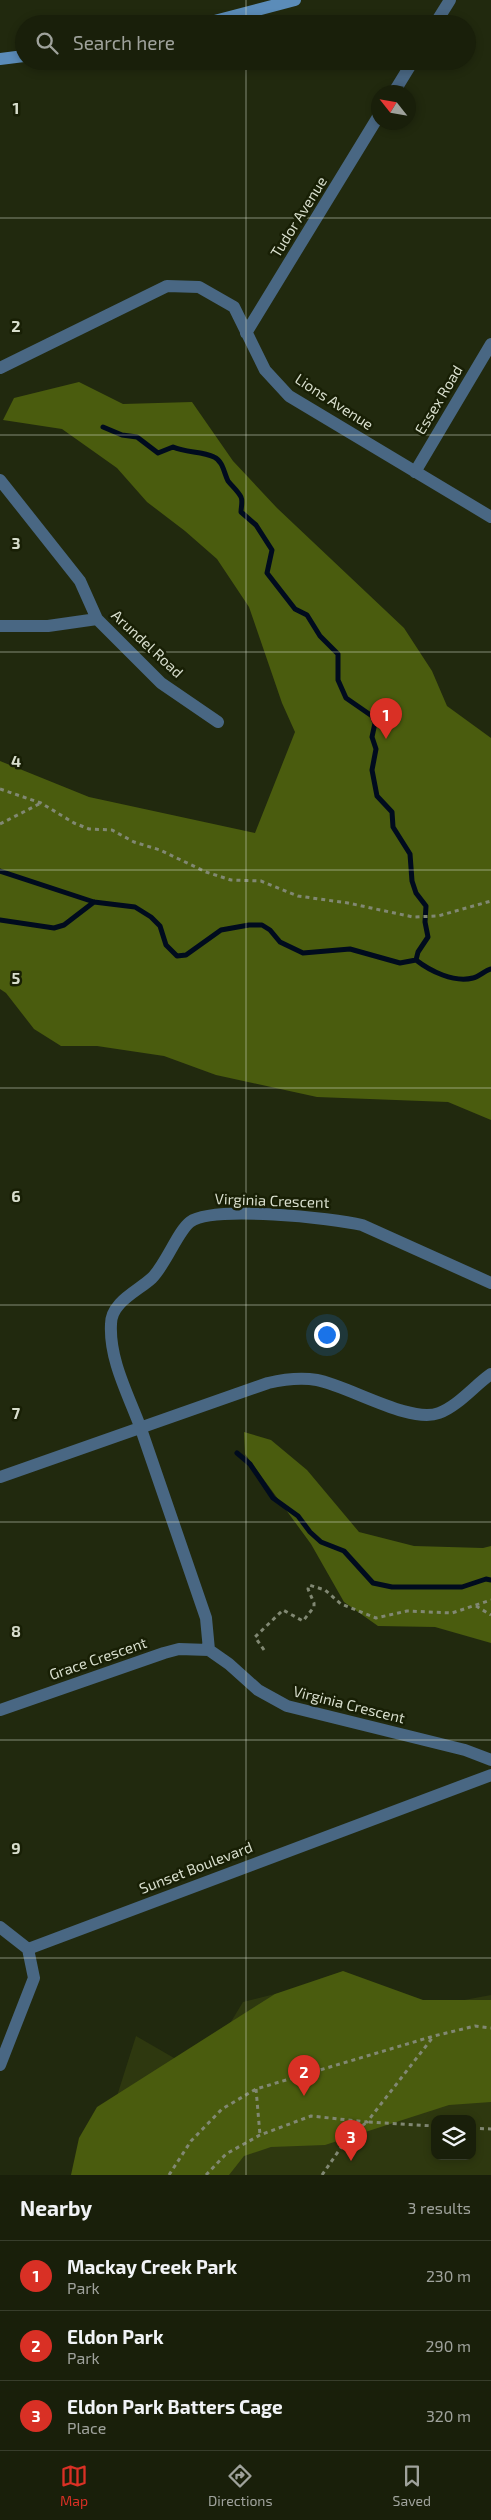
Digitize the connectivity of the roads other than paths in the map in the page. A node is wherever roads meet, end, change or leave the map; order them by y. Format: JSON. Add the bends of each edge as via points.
{"nodes":[{"id":1,"x":295,"y":0,"type":"edge"},
{"id":2,"x":450,"y":0,"type":"edge"},
{"id":3,"x":238,"y":15,"type":"edge"},
{"id":4,"x":441,"y":15,"type":"edge"},
{"id":5,"x":15,"y":58,"type":"edge"},
{"id":6,"x":0,"y":60,"type":"edge"},
{"id":7,"x":407,"y":70,"type":"edge"},
{"id":8,"x":398,"y":85,"type":"edge"},
{"id":9,"x":371,"y":128,"type":"edge"},
{"id":10,"x":246,"y":333,"type":"junction"},
{"id":11,"x":491,"y":344,"type":"edge"},
{"id":12,"x":0,"y":368,"type":"edge"},
{"id":13,"x":415,"y":472,"type":"junction"},
{"id":14,"x":0,"y":480,"type":"edge"},
{"id":15,"x":491,"y":517,"type":"edge"},
{"id":16,"x":97,"y":619,"type":"junction"},
{"id":17,"x":0,"y":626,"type":"edge"},
{"id":18,"x":218,"y":722,"type":"dead end"},
{"id":19,"x":491,"y":1283,"type":"edge"},
{"id":20,"x":491,"y":1374,"type":"edge"},
{"id":21,"x":140,"y":1427,"type":"junction"},
{"id":22,"x":0,"y":1477,"type":"edge"},
{"id":23,"x":209,"y":1650,"type":"junction"},
{"id":24,"x":0,"y":1710,"type":"edge"},
{"id":25,"x":491,"y":1760,"type":"edge"},
{"id":26,"x":491,"y":1775,"type":"edge"},
{"id":27,"x":0,"y":1927,"type":"edge"},
{"id":28,"x":28,"y":1949,"type":"junction"},
{"id":29,"x":0,"y":2065,"type":"edge"}],
"edges":[{"from":1,"to":3,"type":"street"},
{"from":2,"to":4,"type":"street"},
{"from":5,"to":6,"type":"street"},
{"from":7,"to":8,"type":"street"},
{"from":9,"to":10,"type":"street","name":"Tudor Avenue"},
{"from":10,"to":12,"type":"street","name":"Lions Avenue","via":[[234,307],[199,287],[166,286]]},
{"from":10,"to":13,"type":"street","name":"Lions Avenue","via":[[265,370],[290,396]]},
{"from":11,"to":13,"type":"street","name":"Essex Road"},
{"from":13,"to":15,"type":"street","name":"Lions Avenue"},
{"from":14,"to":16,"type":"street","name":"Arundel Road","via":[[80,581]]},
{"from":16,"to":17,"type":"street","via":[[48,626]]},
{"from":16,"to":18,"type":"street","name":"Arundel Road","via":[[161,683]]},
{"from":19,"to":21,"type":"street","name":"Virginia Crescent","via":[[342,1220],[228,1213],[202,1216],[190,1222],[153,1276],[121,1302],[110,1322],[119,1374]]},
{"from":20,"to":21,"type":"street","via":[[454,1405],[430,1416],[412,1414],[319,1380],[304,1378],[268,1383]]},
{"from":21,"to":22,"type":"street"},
{"from":21,"to":23,"type":"street","name":"Virginia Crescent","via":[[206,1618]]},
{"from":23,"to":24,"type":"street","name":"Grace Crescent","via":[[178,1649],[164,1653]]},
{"from":23,"to":25,"type":"street","name":"Virginia Crescent","via":[[258,1690],[286,1706],[465,1750]]},
{"from":26,"to":28,"type":"street","name":"Sunset Boulevard"},
{"from":27,"to":28,"type":"street"},
{"from":28,"to":29,"type":"street","via":[[34,1978]]}]}
